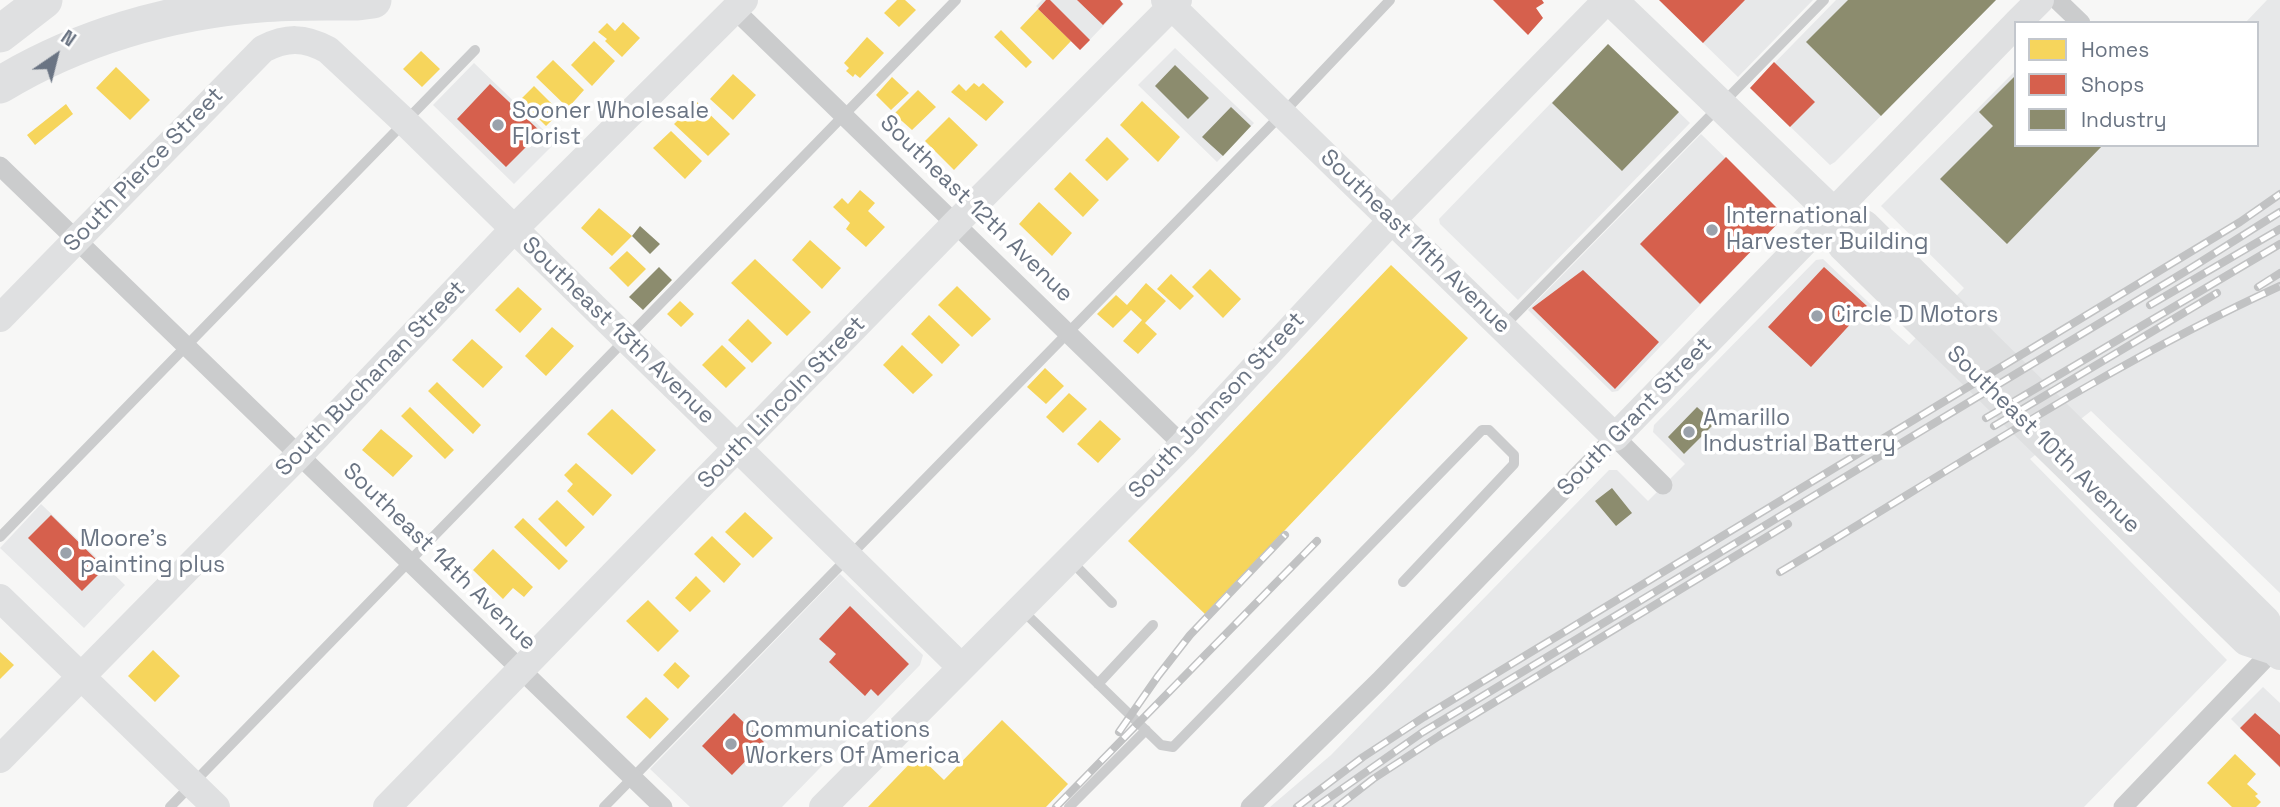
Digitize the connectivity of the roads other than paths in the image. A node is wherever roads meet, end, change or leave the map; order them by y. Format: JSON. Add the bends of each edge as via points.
{"nodes":[{"id":1,"x":44,"y":0,"type":"edge"},
{"id":2,"x":159,"y":0,"type":"edge"},
{"id":3,"x":373,"y":0,"type":"edge"},
{"id":4,"x":956,"y":0,"type":"edge"},
{"id":5,"x":1390,"y":0,"type":"edge"},
{"id":6,"x":1609,"y":0,"type":"edge"},
{"id":7,"x":1824,"y":0,"type":"edge"},
{"id":8,"x":2040,"y":0,"type":"edge"},
{"id":9,"x":2057,"y":0,"type":"edge"},
{"id":10,"x":1172,"y":2,"type":"edge"},
{"id":11,"x":739,"y":4,"type":"edge"},
{"id":12,"x":2020,"y":21,"type":"edge"},
{"id":13,"x":2079,"y":21,"type":"edge"},
{"id":14,"x":2014,"y":27,"type":"edge"},
{"id":15,"x":0,"y":34,"type":"edge"},
{"id":16,"x":297,"y":38,"type":"joint"},
{"id":17,"x":475,"y":50,"type":"dead end"},
{"id":18,"x":0,"y":56,"type":"edge"},
{"id":19,"x":0,"y":85,"type":"edge"},
{"id":20,"x":1720,"y":104,"type":"junction"},
{"id":21,"x":1283,"y":113,"type":"junction"},
{"id":22,"x":845,"y":116,"type":"junction"},
{"id":23,"x":405,"y":122,"type":"junction"},
{"id":24,"x":1333,"y":162,"type":"junction"},
{"id":25,"x":0,"y":166,"type":"edge"},
{"id":26,"x":1442,"y":169,"type":"junction"},
{"id":27,"x":1832,"y":212,"type":"junction"},
{"id":28,"x":1392,"y":220,"type":"junction"},
{"id":29,"x":955,"y":224,"type":"junction"},
{"id":30,"x":514,"y":229,"type":"junction"},
{"id":31,"x":76,"y":240,"type":"junction"},
{"id":32,"x":0,"y":318,"type":"edge"},
{"id":33,"x":1503,"y":327,"type":"junction"},
{"id":34,"x":1068,"y":333,"type":"junction"},
{"id":35,"x":627,"y":340,"type":"junction"},
{"id":36,"x":187,"y":346,"type":"junction"},
{"id":37,"x":1615,"y":437,"type":"junction"},
{"id":38,"x":1183,"y":445,"type":"junction"},
{"id":39,"x":738,"y":449,"type":"junction"},
{"id":40,"x":299,"y":455,"type":"junction"},
{"id":41,"x":1663,"y":485,"type":"dead end"},
{"id":42,"x":0,"y":537,"type":"edge"},
{"id":43,"x":847,"y":557,"type":"junction"},
{"id":44,"x":1069,"y":559,"type":"junction"},
{"id":45,"x":409,"y":562,"type":"junction"},
{"id":46,"x":1403,"y":582,"type":"dead end"},
{"id":47,"x":0,"y":598,"type":"edge"},
{"id":48,"x":1112,"y":603,"type":"dead end"},
{"id":49,"x":1020,"y":608,"type":"junction"},
{"id":50,"x":1153,"y":625,"type":"dead end"},
{"id":51,"x":2278,"y":648,"type":"edge"},
{"id":52,"x":961,"y":667,"type":"junction"},
{"id":53,"x":521,"y":670,"type":"junction"},
{"id":54,"x":80,"y":677,"type":"junction"},
{"id":55,"x":1097,"y":684,"type":"junction"},
{"id":56,"x":1146,"y":730,"type":"junction"},
{"id":57,"x":0,"y":759,"type":"edge"},
{"id":58,"x":633,"y":777,"type":"junction"},
{"id":59,"x":193,"y":785,"type":"junction"},
{"id":60,"x":170,"y":807,"type":"edge"},
{"id":61,"x":216,"y":807,"type":"edge"},
{"id":62,"x":387,"y":807,"type":"edge"},
{"id":63,"x":604,"y":807,"type":"edge"},
{"id":64,"x":663,"y":807,"type":"edge"},
{"id":65,"x":823,"y":807,"type":"edge"},
{"id":66,"x":1069,"y":807,"type":"edge"},
{"id":67,"x":1250,"y":807,"type":"edge"},
{"id":68,"x":2123,"y":807,"type":"edge"}],
"edges":[{"from":1,"to":15,"type":"highway"},
{"from":2,"to":18,"type":"highway","via":[[82,21]]},
{"from":3,"to":19,"type":"highway","via":[[262,3],[161,20],[84,44]]},
{"from":4,"to":22,"type":"lane"},
{"from":5,"to":21,"type":"lane"},
{"from":6,"to":20,"type":"main road","name":"Southeast 10th Avenue"},
{"from":6,"to":26,"type":"street","name":"South Johnson Street"},
{"from":7,"to":20,"type":"lane"},
{"from":8,"to":12,"type":"street","name":"South Grant Street"},
{"from":9,"to":13,"type":"street"},
{"from":10,"to":21,"type":"street","name":"Southeast 11th Avenue"},
{"from":10,"to":29,"type":"street","name":"South Lincoln Street"},
{"from":11,"to":22,"type":"street","name":"Southeast 12th Avenue"},
{"from":11,"to":30,"type":"street","name":"South Buchanan Street"},
{"from":14,"to":27,"type":"street","name":"South Grant Street"},
{"from":16,"to":23,"type":"street","name":"Southeast 13th Avenue","via":[[328,50]]},
{"from":16,"to":31,"type":"street","name":"South Pierce Street","via":[[263,49]]},
{"from":17,"to":23,"type":"lane"},
{"from":20,"to":27,"type":"main road","name":"Southeast 10th Avenue"},
{"from":20,"to":33,"type":"lane"},
{"from":21,"to":24,"type":"street","name":"Southeast 11th Avenue"},
{"from":21,"to":34,"type":"lane"},
{"from":22,"to":29,"type":"street","name":"Southeast 12th Avenue"},
{"from":22,"to":35,"type":"lane"},
{"from":23,"to":30,"type":"street","name":"Southeast 13th Avenue"},
{"from":23,"to":36,"type":"lane"},
{"from":24,"to":26,"type":"street","via":[[1364,185],[1395,192]]},
{"from":24,"to":28,"type":"street","name":"Southeast 11th Avenue"},
{"from":25,"to":31,"type":"street","name":"Southeast 14th Avenue"},
{"from":26,"to":28,"type":"street","name":"South Johnson Street"},
{"from":27,"to":37,"type":"street","name":"South Grant Street"},
{"from":27,"to":51,"type":"main road","name":"Southeast 10th Avenue","via":[[1843,245],[2248,640]]},
{"from":28,"to":33,"type":"street","name":"Southeast 11th Avenue"},
{"from":28,"to":38,"type":"street","name":"South Johnson Street"},
{"from":29,"to":34,"type":"street","name":"Southeast 12th Avenue"},
{"from":29,"to":39,"type":"street","name":"South Lincoln Street"},
{"from":30,"to":35,"type":"street","name":"Southeast 13th Avenue"},
{"from":30,"to":40,"type":"street","name":"South Buchanan Street"},
{"from":31,"to":32,"type":"street","name":"South Pierce Street"},
{"from":31,"to":36,"type":"street","name":"Southeast 14th Avenue"},
{"from":33,"to":37,"type":"street","name":"Southeast 11th Avenue"},
{"from":34,"to":38,"type":"street","name":"Southeast 12th Avenue"},
{"from":34,"to":43,"type":"lane"},
{"from":35,"to":39,"type":"street","name":"Southeast 13th Avenue"},
{"from":35,"to":45,"type":"lane"},
{"from":36,"to":40,"type":"street","name":"Southeast 14th Avenue"},
{"from":36,"to":42,"type":"lane"},
{"from":37,"to":41,"type":"street","name":"Southeast 11th Avenue"},
{"from":37,"to":67,"type":"street","name":"South Grant Street"},
{"from":38,"to":44,"type":"street","name":"South Johnson Street"},
{"from":39,"to":43,"type":"street","name":"Southeast 13th Avenue"},
{"from":39,"to":53,"type":"street","name":"South Lincoln Street"},
{"from":40,"to":45,"type":"street","name":"Southeast 14th Avenue"},
{"from":40,"to":54,"type":"street","name":"South Buchanan Street"},
{"from":43,"to":52,"type":"street","name":"Southeast 13th Avenue"},
{"from":43,"to":58,"type":"lane"},
{"from":44,"to":48,"type":"lane"},
{"from":44,"to":49,"type":"street","name":"South Johnson Street"},
{"from":45,"to":53,"type":"street","name":"Southeast 14th Avenue"},
{"from":45,"to":59,"type":"lane"},
{"from":46,"to":56,"type":"lane","via":[[1514,464],[1514,455],[1489,430],[1482,430],[1173,747],[1161,745]]},
{"from":47,"to":54,"type":"street"},
{"from":49,"to":52,"type":"street","name":"South Johnson Street"},
{"from":49,"to":55,"type":"lane"},
{"from":50,"to":55,"type":"lane"},
{"from":51,"to":68,"type":"street"},
{"from":52,"to":65,"type":"street","name":"South Johnson Street"},
{"from":53,"to":58,"type":"street","name":"Southeast 14th Avenue"},
{"from":53,"to":62,"type":"street","name":"South Lincoln Street"},
{"from":54,"to":57,"type":"street","name":"South Buchanan Street"},
{"from":54,"to":59,"type":"street"},
{"from":55,"to":56,"type":"lane"},
{"from":56,"to":66,"type":"lane"},
{"from":58,"to":63,"type":"lane"},
{"from":58,"to":64,"type":"street","name":"Southeast 14th Avenue"},
{"from":59,"to":60,"type":"lane"},
{"from":59,"to":61,"type":"street"}]}
